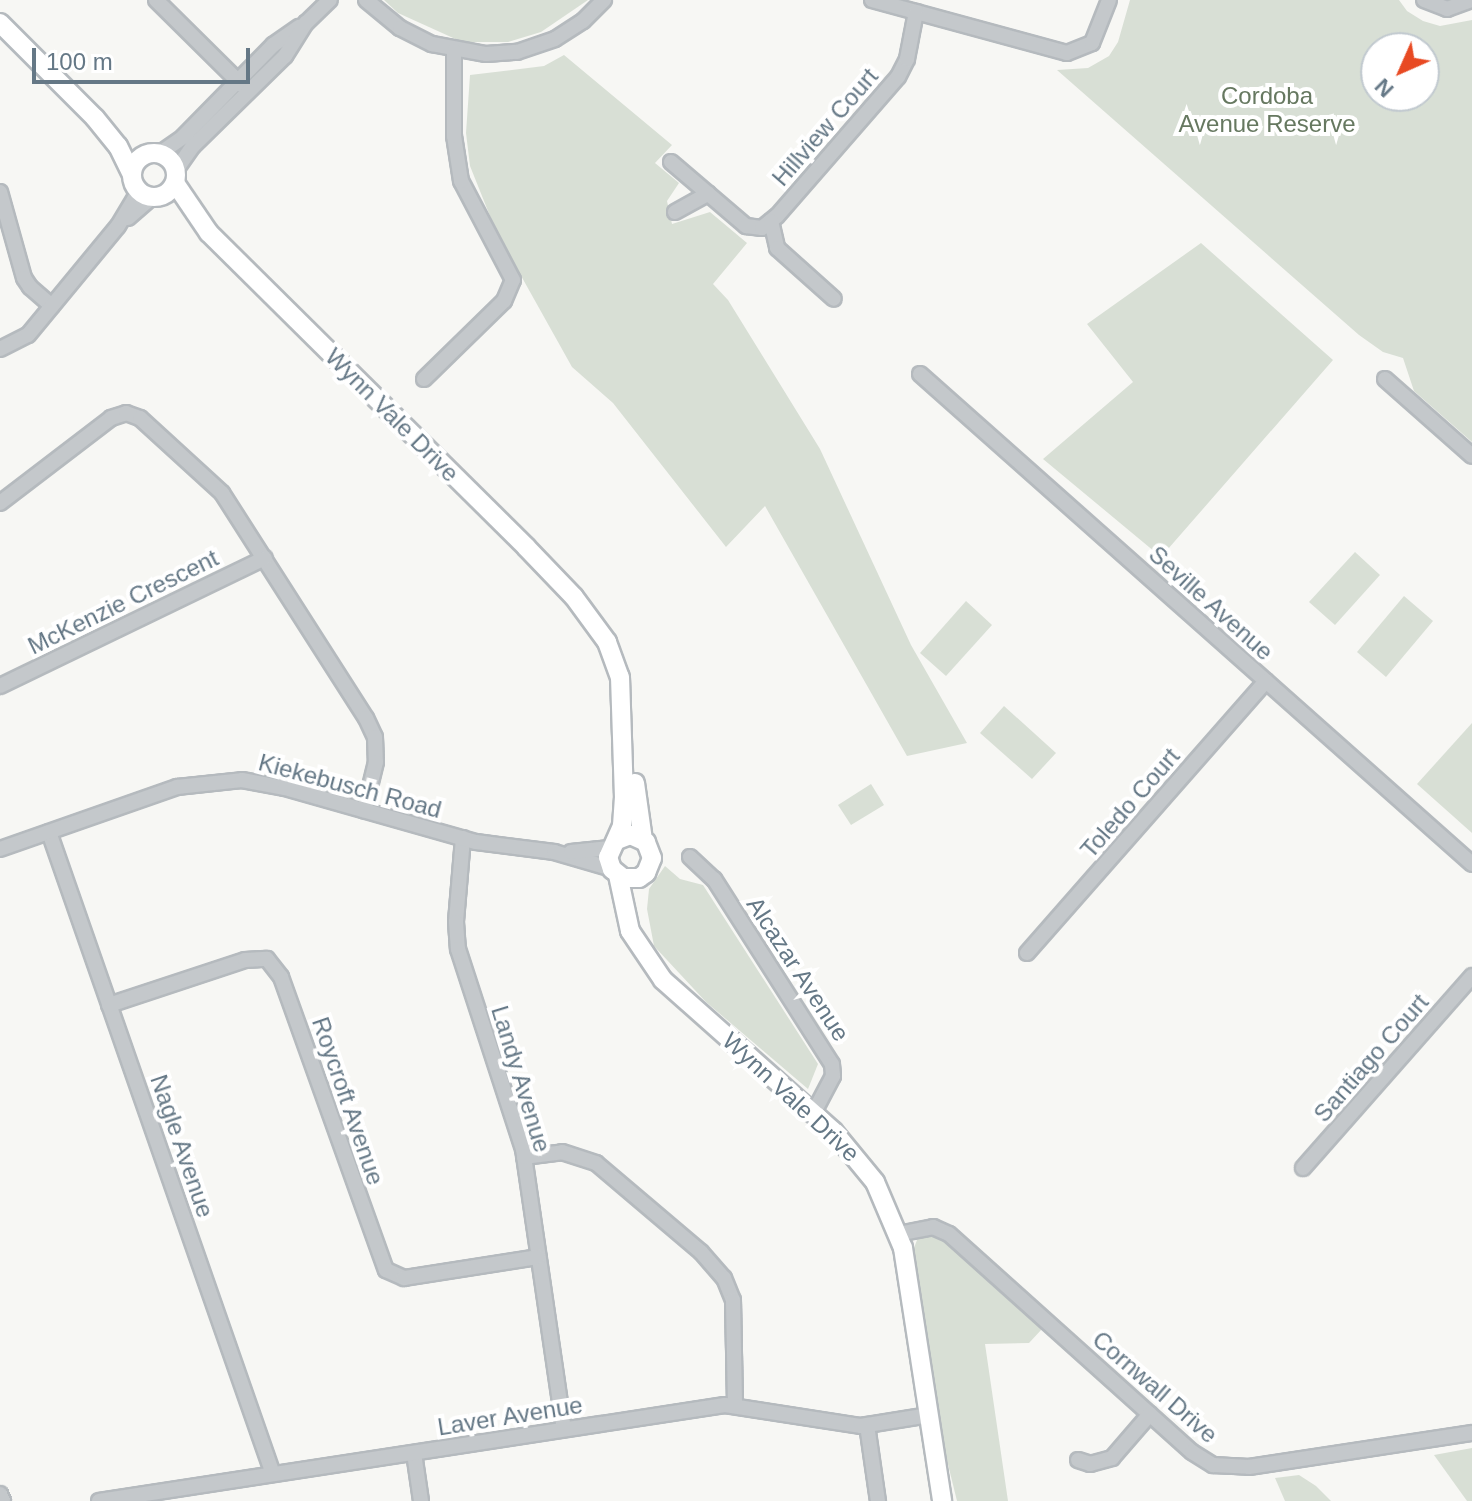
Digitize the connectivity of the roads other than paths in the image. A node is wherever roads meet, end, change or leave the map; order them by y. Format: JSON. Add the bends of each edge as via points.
{"nodes":[{"id":1,"x":156,"y":0,"type":"edge"},
{"id":2,"x":330,"y":0,"type":"edge"},
{"id":3,"x":366,"y":0,"type":"edge"},
{"id":4,"x":604,"y":0,"type":"edge"},
{"id":5,"x":872,"y":0,"type":"edge"},
{"id":6,"x":1109,"y":0,"type":"edge"},
{"id":7,"x":1424,"y":0,"type":"edge"},
{"id":8,"x":1472,"y":0,"type":"edge"},
{"id":9,"x":916,"y":12,"type":"junction"},
{"id":10,"x":1,"y":26,"type":"edge"},
{"id":11,"x":454,"y":51,"type":"junction"},
{"id":12,"x":244,"y":86,"type":"junction"},
{"id":13,"x":95,"y":118,"type":"junction"},
{"id":14,"x":155,"y":154,"type":"junction"},
{"id":15,"x":671,"y":162,"type":"dead end"},
{"id":16,"x":175,"y":177,"type":"junction"},
{"id":17,"x":145,"y":190,"type":"junction"},
{"id":18,"x":0,"y":192,"type":"edge"},
{"id":19,"x":708,"y":194,"type":"junction"},
{"id":20,"x":675,"y":212,"type":"dead end"},
{"id":21,"x":771,"y":221,"type":"junction"},
{"id":22,"x":209,"y":233,"type":"junction"},
{"id":23,"x":834,"y":299,"type":"dead end"},
{"id":24,"x":52,"y":306,"type":"junction"},
{"id":25,"x":0,"y":349,"type":"edge"},
{"id":26,"x":920,"y":374,"type":"dead end"},
{"id":27,"x":424,"y":379,"type":"dead end"},
{"id":28,"x":1385,"y":379,"type":"dead end"},
{"id":29,"x":1472,"y":456,"type":"edge"},
{"id":30,"x":0,"y":503,"type":"edge"},
{"id":31,"x":265,"y":558,"type":"junction"},
{"id":32,"x":574,"y":597,"type":"junction"},
{"id":33,"x":1266,"y":681,"type":"junction"},
{"id":34,"x":0,"y":686,"type":"edge"},
{"id":35,"x":364,"y":811,"type":"junction"},
{"id":36,"x":49,"y":832,"type":"junction"},
{"id":37,"x":463,"y":838,"type":"junction"},
{"id":38,"x":643,"y":840,"type":"junction"},
{"id":39,"x":614,"y":844,"type":"junction"},
{"id":40,"x":0,"y":849,"type":"edge"},
{"id":41,"x":554,"y":852,"type":"junction"},
{"id":42,"x":690,"y":857,"type":"dead end"},
{"id":43,"x":1472,"y":864,"type":"edge"},
{"id":44,"x":615,"y":872,"type":"junction"},
{"id":45,"x":646,"y":873,"type":"junction"},
{"id":46,"x":644,"y":952,"type":"junction"},
{"id":47,"x":1027,"y":953,"type":"dead end"},
{"id":48,"x":1472,"y":976,"type":"edge"},
{"id":49,"x":109,"y":1005,"type":"junction"},
{"id":50,"x":813,"y":1114,"type":"junction"},
{"id":51,"x":524,"y":1157,"type":"junction"},
{"id":52,"x":1303,"y":1168,"type":"dead end"},
{"id":53,"x":898,"y":1234,"type":"junction"},
{"id":54,"x":538,"y":1257,"type":"junction"},
{"id":55,"x":735,"y":1405,"type":"junction"},
{"id":56,"x":1150,"y":1414,"type":"junction"},
{"id":57,"x":929,"y":1415,"type":"junction"},
{"id":58,"x":867,"y":1425,"type":"junction"},
{"id":59,"x":564,"y":1429,"type":"junction"},
{"id":60,"x":1472,"y":1433,"type":"edge"},
{"id":61,"x":414,"y":1453,"type":"junction"},
{"id":62,"x":1078,"y":1460,"type":"dead end"},
{"id":63,"x":273,"y":1474,"type":"junction"},
{"id":64,"x":0,"y":1494,"type":"edge"},
{"id":65,"x":3,"y":1501,"type":"edge"},
{"id":66,"x":99,"y":1501,"type":"edge"},
{"id":67,"x":421,"y":1501,"type":"edge"},
{"id":68,"x":878,"y":1501,"type":"edge"},
{"id":69,"x":942,"y":1501,"type":"edge"}],
"edges":[{"from":1,"to":12,"type":"street"},
{"from":2,"to":12,"type":"street","via":[[306,23],[285,56]]},
{"from":3,"to":11,"type":"street","via":[[414,36]]},
{"from":4,"to":11,"type":"street","via":[[570,31],[538,46],[505,54]]},
{"from":5,"to":9,"type":"street"},
{"from":6,"to":9,"type":"street","via":[[1092,43],[1067,53]]},
{"from":7,"to":8,"type":"street","via":[[1447,9]]},
{"from":9,"to":21,"type":"street","name":"Hillview Court","via":[[898,77]]},
{"from":10,"to":13,"type":"main road","name":"Wynn Vale Drive"},
{"from":11,"to":27,"type":"street","via":[[454,136],[461,181],[513,280],[504,301]]},
{"from":12,"to":14,"type":"street"},
{"from":12,"to":16,"type":"street","via":[[193,146]]},
{"from":13,"to":14,"type":"main road","name":"Wynn Vale Drive"},
{"from":13,"to":17,"type":"main road","name":"Wynn Vale Drive"},
{"from":14,"to":16,"type":"main road","name":"Wynn Vale Drive","via":[[170,160]]},
{"from":14,"to":17,"type":"main road","via":[[139,160]]},
{"from":15,"to":19,"type":"street","name":"Hillview Court"},
{"from":16,"to":17,"type":"main road"},
{"from":16,"to":22,"type":"main road","name":"Wynn Vale Drive"},
{"from":17,"to":22,"type":"main road","name":"Wynn Vale Drive"},
{"from":17,"to":24,"type":"street"},
{"from":18,"to":24,"type":"street","via":[[24,278]]},
{"from":19,"to":20,"type":"street"},
{"from":19,"to":21,"type":"street","name":"Hillview Court","via":[[746,226],[762,228]]},
{"from":21,"to":23,"type":"street","name":"Hillview Court","via":[[777,248]]},
{"from":22,"to":32,"type":"main road","name":"Wynn Vale Drive"},
{"from":24,"to":25,"type":"street","via":[[22,340]]},
{"from":26,"to":33,"type":"street","name":"Seville Avenue"},
{"from":28,"to":29,"type":"street"},
{"from":30,"to":31,"type":"street","via":[[111,418],[133,414],[222,493]]},
{"from":31,"to":34,"type":"street","name":"McKenzie Crescent"},
{"from":31,"to":35,"type":"street","via":[[375,737],[376,762]]},
{"from":32,"to":38,"type":"main road","name":"Wynn Vale Drive","via":[[605,624],[629,668],[635,798]]},
{"from":32,"to":39,"type":"main road","name":"Wynn Vale Drive","via":[[613,653],[620,677],[624,797],[622,826]]},
{"from":33,"to":43,"type":"street","name":"Seville Avenue"},
{"from":33,"to":47,"type":"street","name":"Toledo Court"},
{"from":35,"to":36,"type":"street","name":"Kiekebusch Road","via":[[285,788],[214,781],[177,787]]},
{"from":35,"to":37,"type":"street","name":"Kiekebusch Road"},
{"from":36,"to":40,"type":"street","name":"Kiekebusch Road"},
{"from":36,"to":49,"type":"street","name":"Nagle Avenue"},
{"from":37,"to":41,"type":"street","name":"Kiekebusch Road"},
{"from":37,"to":51,"type":"street","name":"Landy Avenue","via":[[458,949]]},
{"from":38,"to":39,"type":"main road","via":[[630,835]]},
{"from":38,"to":45,"type":"main road","via":[[652,858]]},
{"from":39,"to":41,"type":"street","name":"Kiekebusch Road"},
{"from":39,"to":44,"type":"main road"},
{"from":41,"to":44,"type":"street","name":"Kiekebusch Road"},
{"from":42,"to":50,"type":"street","name":"Alcazar Avenue","via":[[714,879],[832,1064],[833,1076]]},
{"from":44,"to":45,"type":"main road","via":[[630,879]]},
{"from":44,"to":46,"type":"main road","name":"Wynn Vale Drive","via":[[626,921]]},
{"from":45,"to":46,"type":"main road","name":"Wynn Vale Drive","via":[[635,903]]},
{"from":46,"to":50,"type":"main road","name":"Wynn Vale Drive","via":[[670,987]]},
{"from":48,"to":52,"type":"street","name":"Santiago Court"},
{"from":49,"to":54,"type":"street","name":"Roycroft Avenue","via":[[245,960],[267,959],[281,977],[386,1270],[404,1278]]},
{"from":49,"to":63,"type":"street","name":"Nagle Avenue"},
{"from":50,"to":53,"type":"main road","name":"Wynn Vale Drive","via":[[867,1169]]},
{"from":51,"to":54,"type":"street","name":"Landy Avenue"},
{"from":51,"to":55,"type":"street","via":[[562,1152],[596,1163],[714,1266],[733,1300]]},
{"from":53,"to":56,"type":"street","name":"Cornwall Drive","via":[[933,1227],[949,1234]]},
{"from":53,"to":57,"type":"main road","name":"Wynn Vale Drive"},
{"from":54,"to":59,"type":"street","name":"Landy Avenue"},
{"from":55,"to":58,"type":"street","name":"Laver Avenue"},
{"from":55,"to":59,"type":"street","name":"Laver Avenue"},
{"from":56,"to":60,"type":"street","name":"Cornwall Drive","via":[[1203,1460],[1234,1469]]},
{"from":56,"to":62,"type":"street","via":[[1112,1458],[1090,1464]]},
{"from":57,"to":58,"type":"street","name":"Laver Avenue"},
{"from":57,"to":69,"type":"main road","name":"Wynn Vale Drive"},
{"from":58,"to":68,"type":"street"},
{"from":59,"to":61,"type":"street","name":"Laver Avenue"},
{"from":61,"to":63,"type":"street","name":"Laver Avenue"},
{"from":61,"to":67,"type":"street"},
{"from":63,"to":66,"type":"street","name":"Laver Avenue"},
{"from":64,"to":65,"type":"street"}]}
